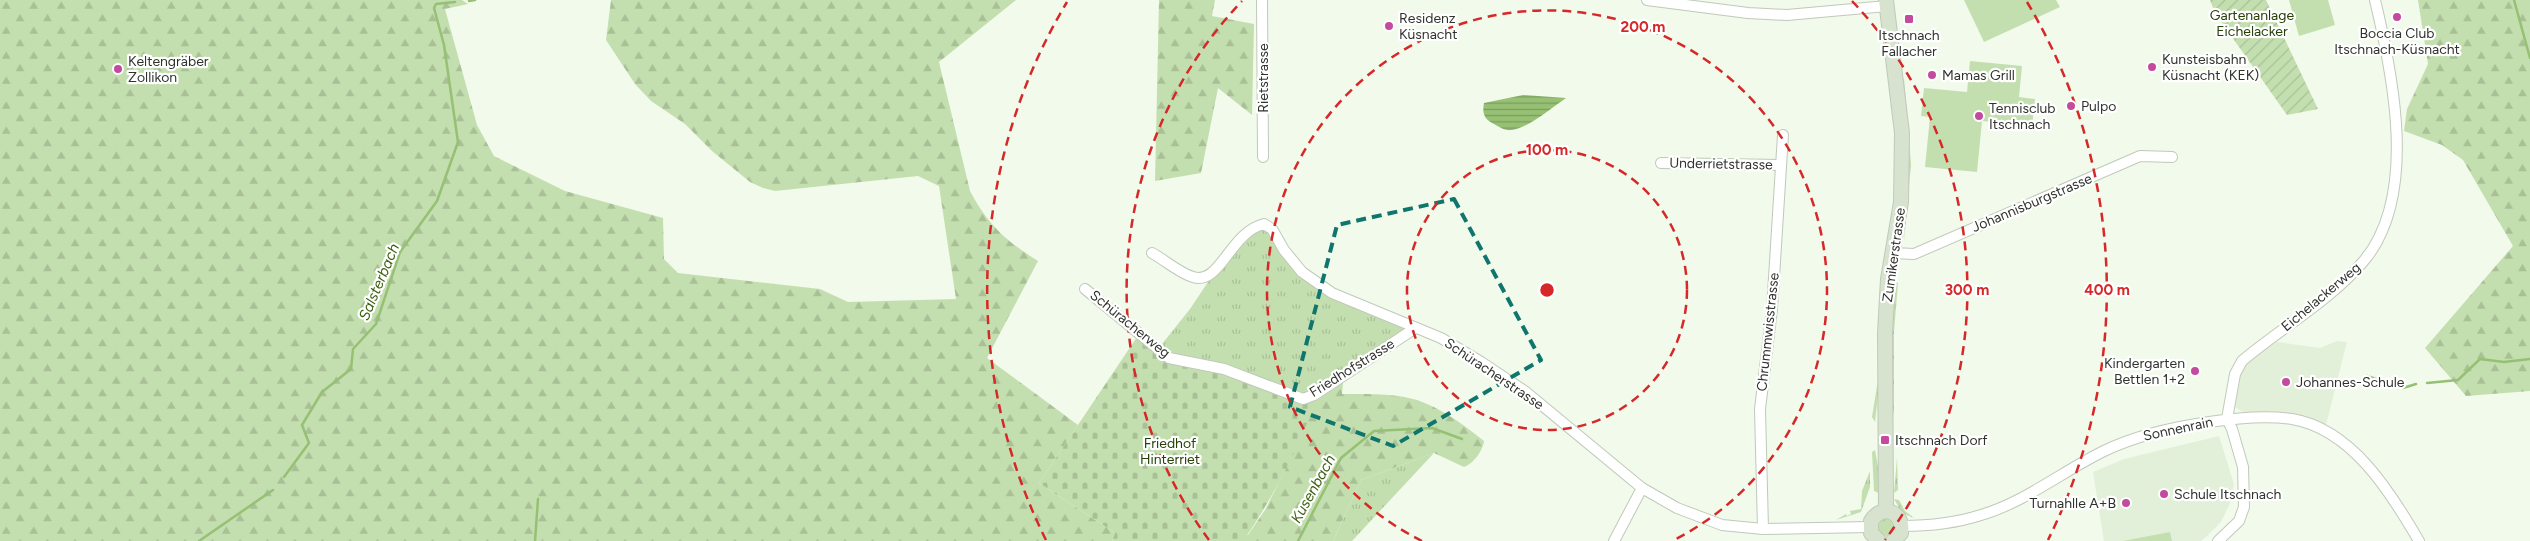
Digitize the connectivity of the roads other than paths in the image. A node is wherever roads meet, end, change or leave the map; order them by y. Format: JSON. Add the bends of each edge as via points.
{"nodes":[{"id":1,"x":1262,"y":0,"type":"edge"},
{"id":2,"x":1647,"y":0,"type":"edge"},
{"id":3,"x":2375,"y":0,"type":"edge"},
{"id":4,"x":1887,"y":3,"type":"edge"},
{"id":5,"x":1783,"y":135,"type":"dead end"},
{"id":6,"x":1263,"y":157,"type":"dead end"},
{"id":7,"x":2172,"y":157,"type":"dead end"},
{"id":8,"x":1661,"y":163,"type":"dead end"},
{"id":9,"x":1781,"y":165,"type":"junction"},
{"id":10,"x":1152,"y":252,"type":"dead end"},
{"id":11,"x":1893,"y":253,"type":"junction"},
{"id":12,"x":1085,"y":288,"type":"dead end"},
{"id":13,"x":1414,"y":329,"type":"junction"},
{"id":14,"x":1261,"y":383,"type":"joint"},
{"id":15,"x":2227,"y":419,"type":"junction"},
{"id":16,"x":1642,"y":488,"type":"junction"},
{"id":17,"x":1886,"y":510,"type":"junction"},
{"id":18,"x":1902,"y":526,"type":"junction"},
{"id":19,"x":1870,"y":527,"type":"junction"},
{"id":20,"x":1763,"y":529,"type":"junction"},
{"id":21,"x":1614,"y":541,"type":"edge"},
{"id":22,"x":1879,"y":541,"type":"edge"},
{"id":23,"x":1893,"y":541,"type":"edge"},
{"id":24,"x":2218,"y":541,"type":"edge"},
{"id":25,"x":2418,"y":541,"type":"edge"}],
"edges":[{"from":1,"to":6,"type":"street","name":"Rietstrasse"},
{"from":2,"to":4,"type":"street","via":[[1787,15]]},
{"from":3,"to":15,"type":"street","name":"Eichelackerweg","via":[[2397,123],[2392,203],[2384,230],[2363,262],[2347,279],[2242,361],[2235,374]]},
{"from":4,"to":11,"type":"main road","name":"Zumikerstrasse","via":[[1902,133],[1901,202]]},
{"from":5,"to":9,"type":"street","name":"Chrummwisstrasse"},
{"from":7,"to":11,"type":"street","name":"Johannisburgstrasse","via":[[2140,156],[1914,254]]},
{"from":8,"to":9,"type":"street","name":"Underrietstrasse"},
{"from":9,"to":20,"type":"street","name":"Chrummwisstrasse","via":[[1772,309],[1760,408]]},
{"from":10,"to":13,"type":"street","name":"Schüracherstrasse","via":[[1193,277],[1203,278],[1217,270],[1245,232],[1264,224],[1272,228],[1302,272],[1332,293]]},
{"from":11,"to":17,"type":"main road","name":"Zumikerstrasse","via":[[1885,333]]},
{"from":12,"to":14,"type":"street","name":"Schüracherweg","via":[[1170,358],[1224,369]]},
{"from":13,"to":14,"type":"street","name":"Friedhofstrasse","via":[[1309,397],[1297,398]]},
{"from":13,"to":16,"type":"street","name":"Schüracherstrasse","via":[[1441,338],[1526,392]]},
{"from":15,"to":18,"type":"street","name":"Sonnenrain","via":[[2181,426],[2123,442],[2014,501],[1981,515],[1957,521]]},
{"from":15,"to":24,"type":"street","via":[[2243,466],[2244,507],[2239,521]]},
{"from":15,"to":25,"type":"street","name":"Sonnenrain","via":[[2270,417],[2319,428],[2347,446],[2385,487]]},
{"from":16,"to":20,"type":"street","name":"Schüracherstrasse","via":[[1677,508],[1722,525]]},
{"from":16,"to":21,"type":"street"},
{"from":17,"to":18,"type":"main road","via":[[1898,515]]},
{"from":17,"to":19,"type":"main road","via":[[1874,515]]},
{"from":18,"to":23,"type":"main road","via":[[1901,533]]},
{"from":19,"to":20,"type":"street","name":"Schüracherstrasse"},
{"from":19,"to":22,"type":"main road"}]}
